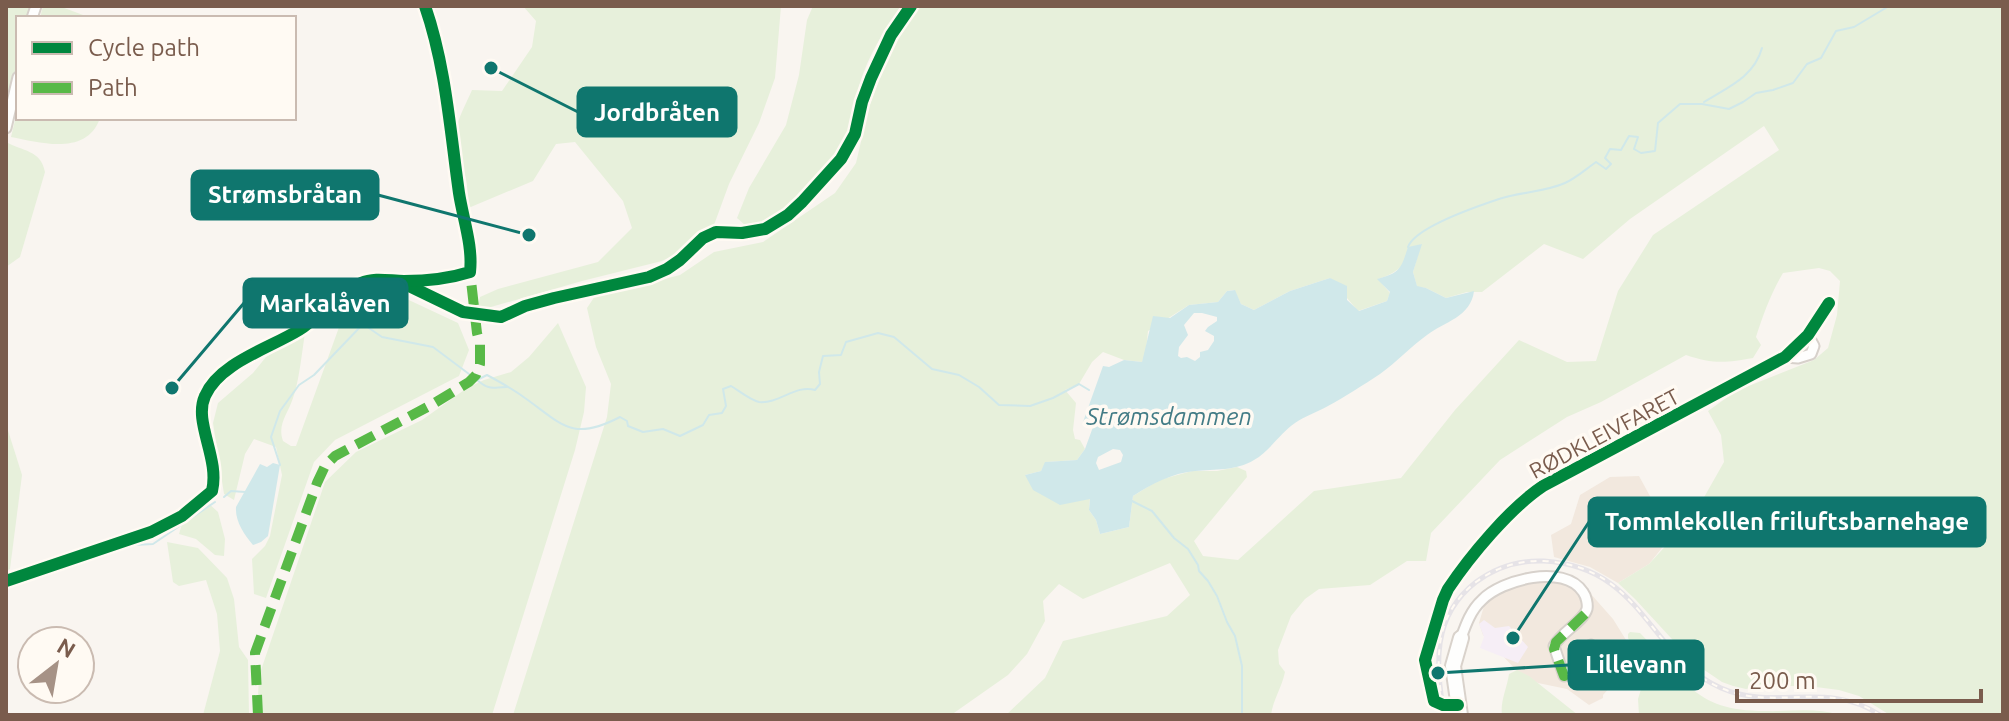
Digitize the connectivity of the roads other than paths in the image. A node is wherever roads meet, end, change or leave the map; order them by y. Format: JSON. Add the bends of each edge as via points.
{"nodes":[{"id":1,"x":425,"y":6,"type":"edge"},
{"id":2,"x":911,"y":6,"type":"edge"},
{"id":3,"x":16,"y":86,"type":"edge"},
{"id":4,"x":6,"y":128,"type":"edge"},
{"id":5,"x":399,"y":281,"type":"junction"},
{"id":6,"x":1829,"y":303,"type":"dead end"},
{"id":7,"x":1808,"y":335,"type":"junction"},
{"id":8,"x":1785,"y":357,"type":"junction"},
{"id":9,"x":6,"y":581,"type":"edge"},
{"id":10,"x":1461,"y":638,"type":"joint"},
{"id":11,"x":1591,"y":645,"type":"dead end"},
{"id":12,"x":1459,"y":710,"type":"edge"}],
"edges":[{"from":1,"to":5,"type":"street","via":[[436,40],[470,272]]},
{"from":2,"to":5,"type":"street","via":[[871,78],[855,134],[841,159],[788,215],[765,229],[716,232],[649,277],[554,298],[501,317],[463,312]]},
{"from":3,"to":4,"type":"street"},
{"from":5,"to":9,"type":"street","via":[[360,283],[300,330],[216,381],[204,398],[202,418],[213,458],[212,491],[182,516],[151,532]]},
{"from":6,"to":7,"type":"street","name":"RØDKLEIVFARET"},
{"from":7,"to":8,"type":"street","name":"RØDKLEIVFARET"},
{"from":7,"to":8,"type":"street","name":"RØDKLEIVFARET","via":[[1814,343],[1811,354]]},
{"from":8,"to":12,"type":"street","name":"RØDKLEIVFARET","via":[[1543,486],[1495,531],[1448,589],[1425,660],[1434,701]]},
{"from":10,"to":11,"type":"street","via":[[1476,607],[1491,593],[1518,580],[1551,577],[1574,583],[1587,601],[1585,614],[1554,646],[1564,676]]},
{"from":10,"to":12,"type":"street","via":[[1453,666]]}]}
